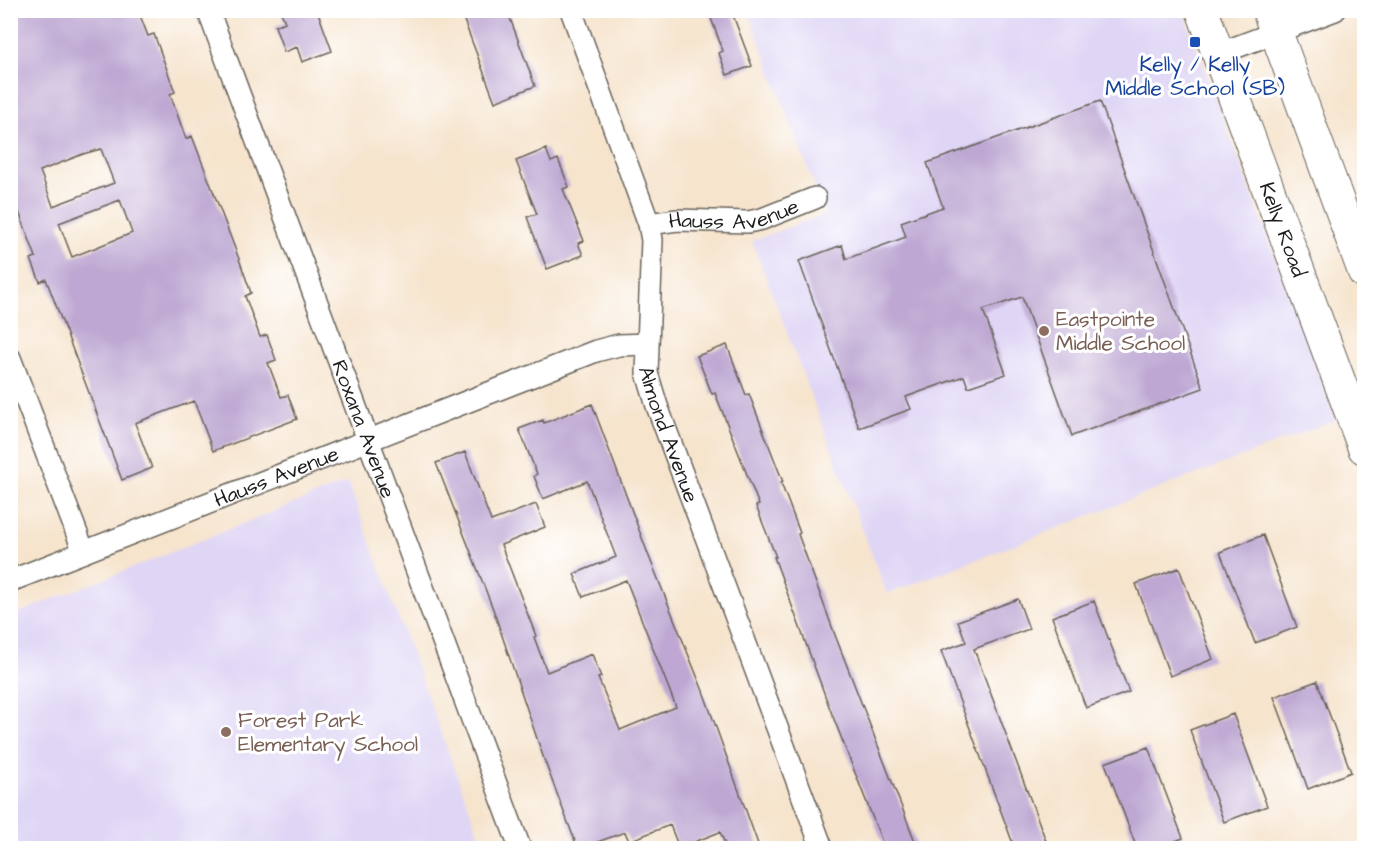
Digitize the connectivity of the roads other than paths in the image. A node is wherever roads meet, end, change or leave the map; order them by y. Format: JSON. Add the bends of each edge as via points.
{"nodes":[{"id":1,"x":208,"y":10,"type":"edge"},
{"id":2,"x":571,"y":10,"type":"edge"},
{"id":3,"x":1202,"y":10,"type":"edge"},
{"id":4,"x":1335,"y":10,"type":"edge"},
{"id":5,"x":1272,"y":21,"type":"edge"},
{"id":6,"x":1218,"y":54,"type":"junction"},
{"id":7,"x":815,"y":198,"type":"dead end"},
{"id":8,"x":649,"y":224,"type":"junction"},
{"id":9,"x":1365,"y":272,"type":"edge"},
{"id":10,"x":647,"y":344,"type":"junction"},
{"id":11,"x":10,"y":358,"type":"edge"},
{"id":12,"x":368,"y":440,"type":"junction"},
{"id":13,"x":1365,"y":448,"type":"edge"},
{"id":14,"x":84,"y":552,"type":"junction"},
{"id":15,"x":10,"y":581,"type":"edge"},
{"id":16,"x":520,"y":849,"type":"edge"},
{"id":17,"x":822,"y":849,"type":"edge"}],
"edges":[{"from":1,"to":12,"type":"street","name":"Roxana Avenue"},
{"from":2,"to":8,"type":"street","name":"Almond Avenue"},
{"from":3,"to":6,"type":"street","name":"Kelly Road"},
{"from":4,"to":5,"type":"street"},
{"from":5,"to":6,"type":"street"},
{"from":5,"to":9,"type":"street"},
{"from":6,"to":13,"type":"street","name":"Kelly Road"},
{"from":7,"to":8,"type":"street","name":"Hauss Avenue","via":[[748,222],[677,220]]},
{"from":8,"to":10,"type":"street","name":"Almond Avenue","via":[[652,240]]},
{"from":10,"to":12,"type":"street","name":"Hauss Avenue","via":[[608,347]]},
{"from":10,"to":17,"type":"street","name":"Almond Avenue","via":[[647,373],[657,406]]},
{"from":11,"to":14,"type":"street"},
{"from":12,"to":14,"type":"street","name":"Hauss Avenue"},
{"from":12,"to":16,"type":"street","name":"Roxana Avenue"},
{"from":14,"to":15,"type":"street","name":"Hauss Avenue"}]}
